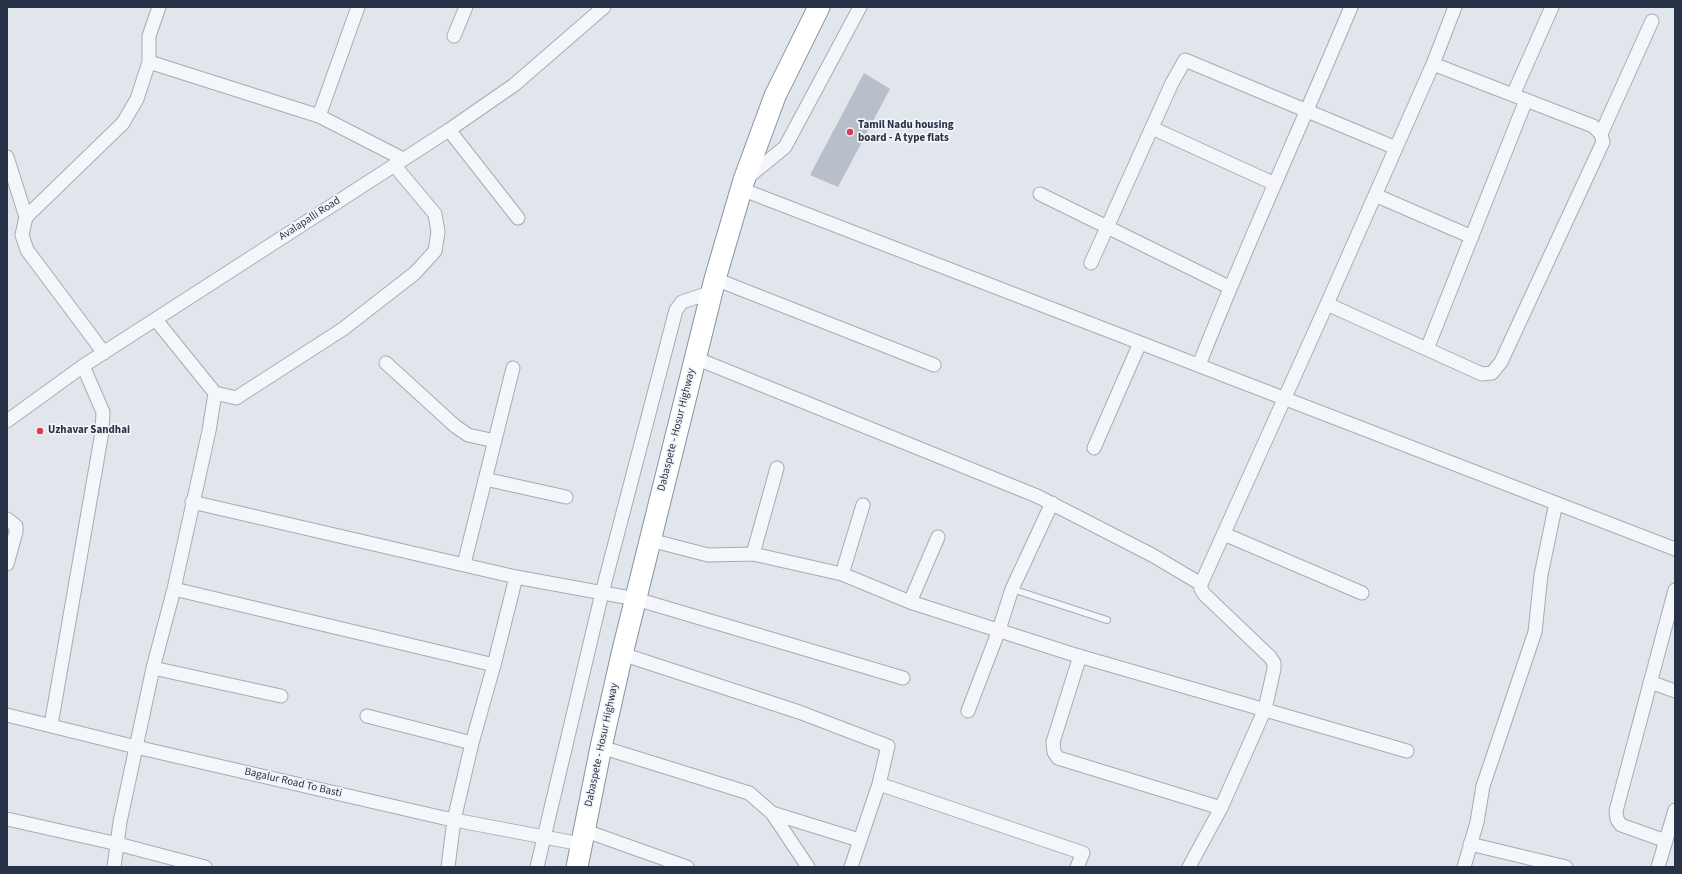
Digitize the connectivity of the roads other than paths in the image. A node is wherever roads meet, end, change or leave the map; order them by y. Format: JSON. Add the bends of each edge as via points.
{"nodes":[{"id":1,"x":159,"y":7,"type":"edge"},
{"id":2,"x":358,"y":7,"type":"edge"},
{"id":3,"x":466,"y":7,"type":"edge"},
{"id":4,"x":819,"y":7,"type":"edge"},
{"id":5,"x":860,"y":7,"type":"edge"},
{"id":6,"x":1351,"y":7,"type":"edge"},
{"id":7,"x":1455,"y":7,"type":"edge"},
{"id":8,"x":1552,"y":7,"type":"edge"},
{"id":9,"x":600,"y":8,"type":"edge"},
{"id":10,"x":1652,"y":21,"type":"dead end"},
{"id":11,"x":454,"y":36,"type":"dead end"},
{"id":12,"x":149,"y":62,"type":"junction"},
{"id":13,"x":1433,"y":64,"type":"junction"},
{"id":14,"x":1513,"y":95,"type":"junction"},
{"id":15,"x":1526,"y":100,"type":"junction"},
{"id":16,"x":1308,"y":111,"type":"junction"},
{"id":17,"x":319,"y":116,"type":"junction"},
{"id":18,"x":1152,"y":128,"type":"junction"},
{"id":19,"x":449,"y":130,"type":"junction"},
{"id":20,"x":1601,"y":134,"type":"junction"},
{"id":21,"x":1396,"y":148,"type":"junction"},
{"id":22,"x":7,"y":157,"type":"edge"},
{"id":23,"x":398,"y":162,"type":"junction"},
{"id":24,"x":1275,"y":184,"type":"junction"},
{"id":25,"x":743,"y":185,"type":"junction"},
{"id":26,"x":1040,"y":194,"type":"dead end"},
{"id":27,"x":1375,"y":194,"type":"junction"},
{"id":28,"x":26,"y":217,"type":"junction"},
{"id":29,"x":518,"y":218,"type":"dead end"},
{"id":30,"x":1106,"y":228,"type":"junction"},
{"id":31,"x":1472,"y":237,"type":"junction"},
{"id":32,"x":1090,"y":264,"type":"dead end"},
{"id":33,"x":714,"y":286,"type":"junction"},
{"id":34,"x":1230,"y":287,"type":"junction"},
{"id":35,"x":1327,"y":304,"type":"junction"},
{"id":36,"x":156,"y":320,"type":"junction"},
{"id":37,"x":1140,"y":343,"type":"junction"},
{"id":38,"x":1428,"y":350,"type":"junction"},
{"id":39,"x":104,"y":353,"type":"junction"},
{"id":40,"x":695,"y":358,"type":"junction"},
{"id":41,"x":386,"y":363,"type":"dead end"},
{"id":42,"x":934,"y":365,"type":"dead end"},
{"id":43,"x":1199,"y":365,"type":"junction"},
{"id":44,"x":83,"y":366,"type":"junction"},
{"id":45,"x":513,"y":368,"type":"dead end"},
{"id":46,"x":215,"y":393,"type":"junction"},
{"id":47,"x":1285,"y":399,"type":"junction"},
{"id":48,"x":7,"y":421,"type":"edge"},
{"id":49,"x":495,"y":441,"type":"junction"},
{"id":50,"x":1094,"y":448,"type":"dead end"},
{"id":51,"x":777,"y":468,"type":"dead end"},
{"id":52,"x":485,"y":479,"type":"junction"},
{"id":53,"x":566,"y":497,"type":"dead end"},
{"id":54,"x":192,"y":502,"type":"junction"},
{"id":55,"x":1052,"y":503,"type":"junction"},
{"id":56,"x":1556,"y":503,"type":"junction"},
{"id":57,"x":863,"y":505,"type":"dead end"},
{"id":58,"x":7,"y":519,"type":"edge"},
{"id":59,"x":1224,"y":534,"type":"junction"},
{"id":60,"x":938,"y":537,"type":"dead end"},
{"id":61,"x":650,"y":540,"type":"junction"},
{"id":62,"x":1675,"y":549,"type":"edge"},
{"id":63,"x":753,"y":554,"type":"junction"},
{"id":64,"x":7,"y":564,"type":"edge"},
{"id":65,"x":464,"y":564,"type":"junction"},
{"id":66,"x":842,"y":574,"type":"junction"},
{"id":67,"x":516,"y":577,"type":"junction"},
{"id":68,"x":1201,"y":584,"type":"junction"},
{"id":69,"x":174,"y":588,"type":"junction"},
{"id":70,"x":1012,"y":589,"type":"junction"},
{"id":71,"x":1675,"y":590,"type":"edge"},
{"id":72,"x":602,"y":593,"type":"junction"},
{"id":73,"x":1362,"y":593,"type":"dead end"},
{"id":74,"x":636,"y":599,"type":"junction"},
{"id":75,"x":910,"y":602,"type":"junction"},
{"id":76,"x":1107,"y":620,"type":"dead end"},
{"id":77,"x":999,"y":630,"type":"junction"},
{"id":78,"x":622,"y":654,"type":"junction"},
{"id":79,"x":1080,"y":656,"type":"junction"},
{"id":80,"x":494,"y":666,"type":"junction"},
{"id":81,"x":153,"y":668,"type":"junction"},
{"id":82,"x":903,"y":678,"type":"dead end"},
{"id":83,"x":1650,"y":682,"type":"junction"},
{"id":84,"x":1675,"y":691,"type":"edge"},
{"id":85,"x":280,"y":696,"type":"dead end"},
{"id":86,"x":1265,"y":709,"type":"junction"},
{"id":87,"x":968,"y":711,"type":"dead end"},
{"id":88,"x":7,"y":715,"type":"edge"},
{"id":89,"x":367,"y":716,"type":"dead end"},
{"id":90,"x":51,"y":726,"type":"junction"},
{"id":91,"x":472,"y":743,"type":"junction"},
{"id":92,"x":136,"y":747,"type":"junction"},
{"id":93,"x":601,"y":747,"type":"junction"},
{"id":94,"x":1408,"y":751,"type":"dead end"},
{"id":95,"x":879,"y":784,"type":"junction"},
{"id":96,"x":1221,"y":808,"type":"junction"},
{"id":97,"x":1675,"y":810,"type":"edge"},
{"id":98,"x":772,"y":813,"type":"junction"},
{"id":99,"x":7,"y":819,"type":"edge"},
{"id":100,"x":454,"y":820,"type":"junction"},
{"id":101,"x":543,"y":837,"type":"junction"},
{"id":102,"x":582,"y":837,"type":"junction"},
{"id":103,"x":859,"y":840,"type":"junction"},
{"id":104,"x":1666,"y":841,"type":"junction"},
{"id":105,"x":118,"y":844,"type":"junction"},
{"id":106,"x":1470,"y":844,"type":"junction"},
{"id":107,"x":114,"y":867,"type":"edge"},
{"id":108,"x":205,"y":867,"type":"edge"},
{"id":109,"x":448,"y":867,"type":"edge"},
{"id":110,"x":537,"y":867,"type":"edge"},
{"id":111,"x":577,"y":867,"type":"edge"},
{"id":112,"x":687,"y":867,"type":"edge"},
{"id":113,"x":808,"y":867,"type":"edge"},
{"id":114,"x":851,"y":867,"type":"edge"},
{"id":115,"x":1077,"y":867,"type":"edge"},
{"id":116,"x":1189,"y":867,"type":"edge"},
{"id":117,"x":1464,"y":867,"type":"edge"},
{"id":118,"x":1566,"y":867,"type":"edge"},
{"id":119,"x":1658,"y":867,"type":"edge"}],
"edges":[{"from":1,"to":12,"type":"street","via":[[149,36]]},
{"from":2,"to":17,"type":"street"},
{"from":3,"to":11,"type":"street"},
{"from":4,"to":25,"type":"highway","name":"Dabaspete - Hosur Highway","via":[[775,96]]},
{"from":5,"to":25,"type":"street","via":[[785,147]]},
{"from":6,"to":16,"type":"street"},
{"from":7,"to":13,"type":"street"},
{"from":8,"to":14,"type":"street"},
{"from":9,"to":19,"type":"street","name":"Avalapalli Road","via":[[514,85]]},
{"from":10,"to":20,"type":"street"},
{"from":12,"to":17,"type":"street"},
{"from":12,"to":28,"type":"street","via":[[137,98],[123,123]]},
{"from":13,"to":14,"type":"street"},
{"from":13,"to":21,"type":"street"},
{"from":14,"to":15,"type":"street"},
{"from":15,"to":20,"type":"street","via":[[1593,126]]},
{"from":15,"to":31,"type":"street"},
{"from":16,"to":18,"type":"street","via":[[1185,60]]},
{"from":16,"to":21,"type":"street"},
{"from":16,"to":24,"type":"street"},
{"from":17,"to":23,"type":"street"},
{"from":18,"to":24,"type":"street"},
{"from":18,"to":30,"type":"street"},
{"from":19,"to":23,"type":"street","name":"Avalapalli Road"},
{"from":19,"to":29,"type":"street"},
{"from":20,"to":38,"type":"street","via":[[1603,142],[1501,362],[1492,373],[1482,374]]},
{"from":21,"to":27,"type":"street"},
{"from":22,"to":28,"type":"street"},
{"from":23,"to":36,"type":"street","name":"Avalapalli Road"},
{"from":23,"to":46,"type":"street","via":[[435,214],[438,232],[435,251],[415,273],[336,333],[236,398]]},
{"from":24,"to":34,"type":"street"},
{"from":25,"to":33,"type":"highway","name":"Dabaspete - Hosur Highway"},
{"from":25,"to":37,"type":"street"},
{"from":26,"to":30,"type":"street"},
{"from":27,"to":31,"type":"street"},
{"from":27,"to":35,"type":"street"},
{"from":28,"to":39,"type":"street","via":[[22,235],[27,250]]},
{"from":30,"to":32,"type":"street"},
{"from":30,"to":34,"type":"street"},
{"from":31,"to":38,"type":"street"},
{"from":33,"to":40,"type":"highway","name":"Dabaspete - Hosur Highway"},
{"from":33,"to":42,"type":"street"},
{"from":33,"to":72,"type":"street","via":[[682,302],[676,310]]},
{"from":34,"to":43,"type":"street"},
{"from":35,"to":38,"type":"street"},
{"from":35,"to":47,"type":"street"},
{"from":36,"to":39,"type":"street","name":"Avalapalli Road"},
{"from":36,"to":46,"type":"street"},
{"from":37,"to":43,"type":"street"},
{"from":37,"to":50,"type":"street"},
{"from":39,"to":44,"type":"street","name":"Avalapalli Road"},
{"from":40,"to":55,"type":"street"},
{"from":40,"to":61,"type":"highway","name":"Dabaspete - Hosur Highway"},
{"from":41,"to":49,"type":"street","via":[[455,426],[468,435]]},
{"from":43,"to":47,"type":"street"},
{"from":44,"to":48,"type":"street","name":"Avalapalli Road"},
{"from":44,"to":90,"type":"street","via":[[103,412],[102,432]]},
{"from":45,"to":49,"type":"street"},
{"from":46,"to":54,"type":"street"},
{"from":47,"to":56,"type":"street"},
{"from":47,"to":59,"type":"street"},
{"from":49,"to":52,"type":"street"},
{"from":51,"to":63,"type":"street"},
{"from":52,"to":53,"type":"street"},
{"from":52,"to":65,"type":"street"},
{"from":54,"to":65,"type":"street"},
{"from":54,"to":69,"type":"street"},
{"from":55,"to":68,"type":"street","via":[[1152,555]]},
{"from":55,"to":70,"type":"street"},
{"from":56,"to":62,"type":"street"},
{"from":56,"to":106,"type":"street","via":[[1541,575],[1535,632],[1483,786],[1477,822]]},
{"from":57,"to":66,"type":"street"},
{"from":58,"to":64,"type":"street","via":[[16,526]]},
{"from":59,"to":68,"type":"street"},
{"from":59,"to":73,"type":"street"},
{"from":60,"to":75,"type":"street"},
{"from":61,"to":63,"type":"street","via":[[708,556]]},
{"from":61,"to":74,"type":"highway","name":"Dabaspete - Hosur Highway"},
{"from":63,"to":66,"type":"street"},
{"from":65,"to":67,"type":"street"},
{"from":66,"to":75,"type":"street"},
{"from":67,"to":72,"type":"street"},
{"from":67,"to":80,"type":"street"},
{"from":68,"to":86,"type":"street","via":[[1204,594],[1274,663]]},
{"from":69,"to":80,"type":"street"},
{"from":69,"to":81,"type":"street"},
{"from":70,"to":76,"type":"lane"},
{"from":70,"to":77,"type":"street"},
{"from":71,"to":83,"type":"street"},
{"from":72,"to":74,"type":"street"},
{"from":72,"to":101,"type":"street"},
{"from":74,"to":78,"type":"highway","name":"Dabaspete - Hosur Highway"},
{"from":74,"to":82,"type":"street"},
{"from":75,"to":77,"type":"street"},
{"from":77,"to":79,"type":"street"},
{"from":77,"to":87,"type":"street"},
{"from":78,"to":93,"type":"highway","name":"Dabaspete - Hosur Highway"},
{"from":78,"to":95,"type":"street","via":[[800,712],[888,746]]},
{"from":79,"to":86,"type":"street"},
{"from":79,"to":96,"type":"street","via":[[1053,742],[1054,752],[1058,758]]},
{"from":80,"to":91,"type":"street"},
{"from":81,"to":85,"type":"street"},
{"from":81,"to":92,"type":"street"},
{"from":83,"to":84,"type":"street"},
{"from":83,"to":104,"type":"street","via":[[1616,811],[1617,819],[1622,825]]},
{"from":86,"to":94,"type":"street"},
{"from":86,"to":96,"type":"street"},
{"from":88,"to":90,"type":"street","name":"Bagalur Road To Basti"},
{"from":89,"to":91,"type":"street"},
{"from":90,"to":92,"type":"street","name":"Bagalur Road To Basti"},
{"from":91,"to":100,"type":"street"},
{"from":92,"to":100,"type":"street","name":"Bagalur Road To Basti"},
{"from":92,"to":105,"type":"street","via":[[120,822]]},
{"from":93,"to":98,"type":"street","via":[[749,793]]},
{"from":93,"to":102,"type":"highway","name":"Dabaspete - Hosur Highway"},
{"from":95,"to":103,"type":"street"},
{"from":95,"to":115,"type":"street","via":[[1083,853]]},
{"from":96,"to":116,"type":"street"},
{"from":97,"to":104,"type":"street"},
{"from":98,"to":103,"type":"street"},
{"from":98,"to":113,"type":"street"},
{"from":99,"to":105,"type":"street"},
{"from":100,"to":101,"type":"street","name":"Bagalur Road To Basti"},
{"from":100,"to":109,"type":"street"},
{"from":101,"to":102,"type":"street","name":"Bagalur Road To Basti"},
{"from":101,"to":110,"type":"street"},
{"from":102,"to":111,"type":"highway","name":"Dabaspete - Hosur Highway"},
{"from":102,"to":112,"type":"street","name":"Bagalur Road To Basti"},
{"from":103,"to":114,"type":"street"},
{"from":104,"to":119,"type":"street"},
{"from":105,"to":107,"type":"street"},
{"from":105,"to":108,"type":"street"},
{"from":106,"to":117,"type":"street"},
{"from":106,"to":118,"type":"street"}]}
